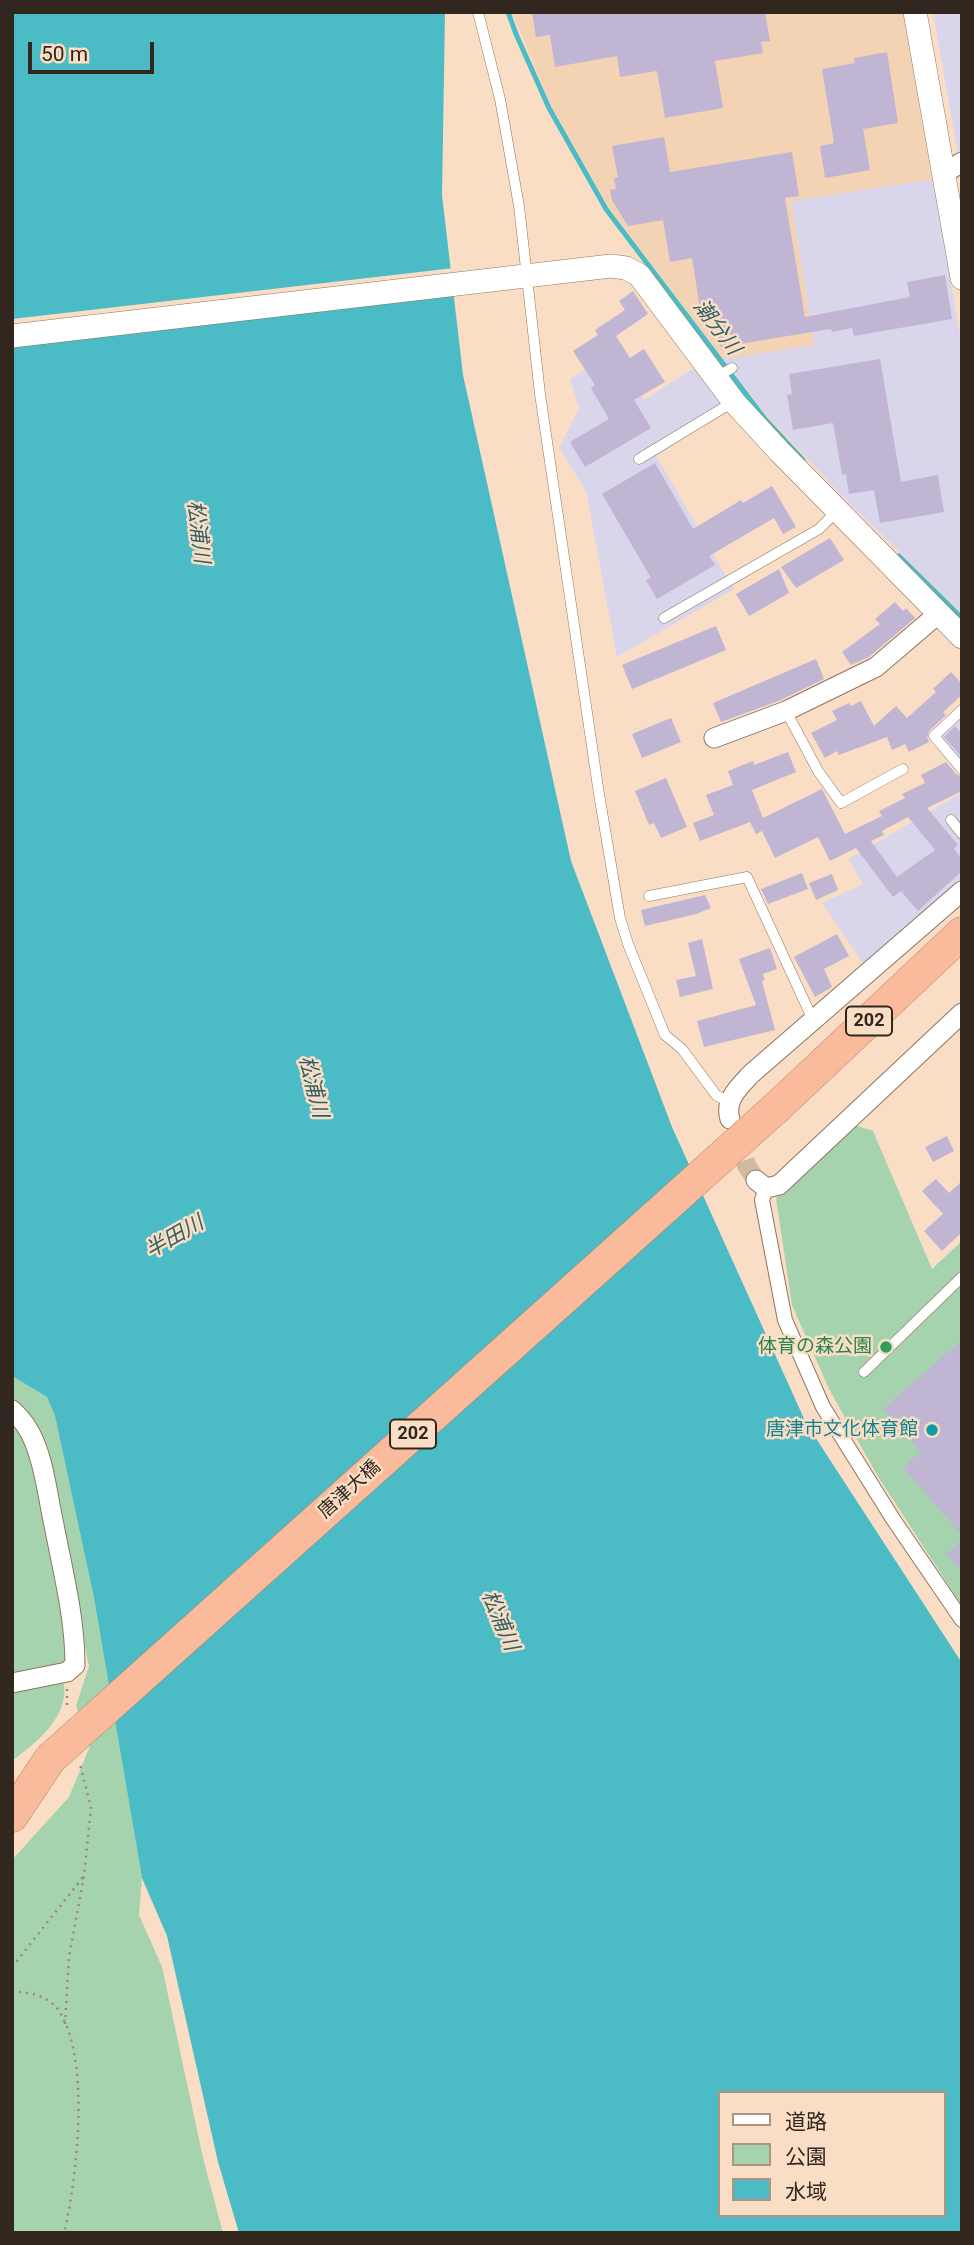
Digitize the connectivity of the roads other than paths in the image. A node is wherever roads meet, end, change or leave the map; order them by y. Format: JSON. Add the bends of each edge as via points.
{"nodes":[{"id":1,"x":478,"y":12,"type":"edge"},
{"id":2,"x":915,"y":12,"type":"edge"},
{"id":3,"x":953,"y":168,"type":"edge"},
{"id":4,"x":521,"y":277,"type":"junction"},
{"id":5,"x":962,"y":278,"type":"edge"},
{"id":6,"x":12,"y":336,"type":"edge"},
{"id":7,"x":734,"y":402,"type":"junction"},
{"id":8,"x":639,"y":459,"type":"dead end"},
{"id":9,"x":837,"y":511,"type":"junction"},
{"id":10,"x":938,"y":614,"type":"junction"},
{"id":11,"x":664,"y":618,"type":"dead end"},
{"id":12,"x":962,"y":637,"type":"edge"},
{"id":13,"x":962,"y":710,"type":"edge"},
{"id":14,"x":786,"y":711,"type":"junction"},
{"id":15,"x":713,"y":738,"type":"dead end"},
{"id":16,"x":903,"y":769,"type":"dead end"},
{"id":17,"x":962,"y":769,"type":"edge"},
{"id":18,"x":951,"y":820,"type":"dead end"},
{"id":19,"x":962,"y":834,"type":"edge"},
{"id":20,"x":962,"y":891,"type":"edge"},
{"id":21,"x":649,"y":896,"type":"dead end"},
{"id":22,"x":962,"y":933,"type":"edge"},
{"id":23,"x":962,"y":963,"type":"edge"},
{"id":24,"x":962,"y":1013,"type":"edge"},
{"id":25,"x":813,"y":1020,"type":"junction"},
{"id":26,"x":776,"y":1108,"type":"junction"},
{"id":27,"x":730,"y":1110,"type":"joint"},
{"id":28,"x":761,"y":1184,"type":"joint"},
{"id":29,"x":962,"y":1277,"type":"edge"},
{"id":30,"x":864,"y":1372,"type":"dead end"},
{"id":31,"x":12,"y":1410,"type":"edge"},
{"id":32,"x":962,"y":1620,"type":"edge"},
{"id":33,"x":12,"y":1684,"type":"edge"},
{"id":34,"x":50,"y":1759,"type":"junction"},
{"id":35,"x":12,"y":1784,"type":"edge"},
{"id":36,"x":12,"y":1792,"type":"edge"},
{"id":37,"x":12,"y":1816,"type":"edge"}],
"edges":[{"from":1,"to":4,"type":"lane","via":[[500,99],[519,206]]},
{"from":2,"to":3,"type":"street"},
{"from":3,"to":5,"type":"street"},
{"from":4,"to":6,"type":"street"},
{"from":4,"to":7,"type":"street","via":[[611,266],[639,275],[724,373]]},
{"from":4,"to":27,"type":"lane","via":[[620,918],[665,1035],[682,1049]]},
{"from":7,"to":8,"type":"lane"},
{"from":7,"to":9,"type":"street"},
{"from":9,"to":10,"type":"street"},
{"from":9,"to":11,"type":"lane","via":[[819,529]]},
{"from":10,"to":12,"type":"street"},
{"from":10,"to":14,"type":"street","via":[[876,667]]},
{"from":13,"to":17,"type":"lane","via":[[934,736]]},
{"from":14,"to":15,"type":"street"},
{"from":14,"to":16,"type":"lane","via":[[841,803]]},
{"from":18,"to":19,"type":"lane"},
{"from":20,"to":25,"type":"street"},
{"from":21,"to":25,"type":"lane","via":[[747,877]]},
{"from":22,"to":26,"type":"highway","number":"202"},
{"from":23,"to":26,"type":"highway","number":"202"},
{"from":24,"to":28,"type":"street","via":[[779,1185]]},
{"from":25,"to":27,"type":"street","via":[[751,1074]]},
{"from":26,"to":34,"type":"highway","name":"唐津大橋","number":"202","bridge":true},
{"from":28,"to":32,"type":"street","via":[[779,1296],[800,1357],[830,1418]]},
{"from":29,"to":30,"type":"lane"},
{"from":31,"to":33,"type":"street","via":[[34,1440],[42,1469],[75,1650],[75,1665],[67,1672]]},
{"from":34,"to":35,"type":"highway","number":"202"},
{"from":34,"to":36,"type":"highway","number":"202"},
{"from":34,"to":37,"type":"highway","number":"202"}]}
